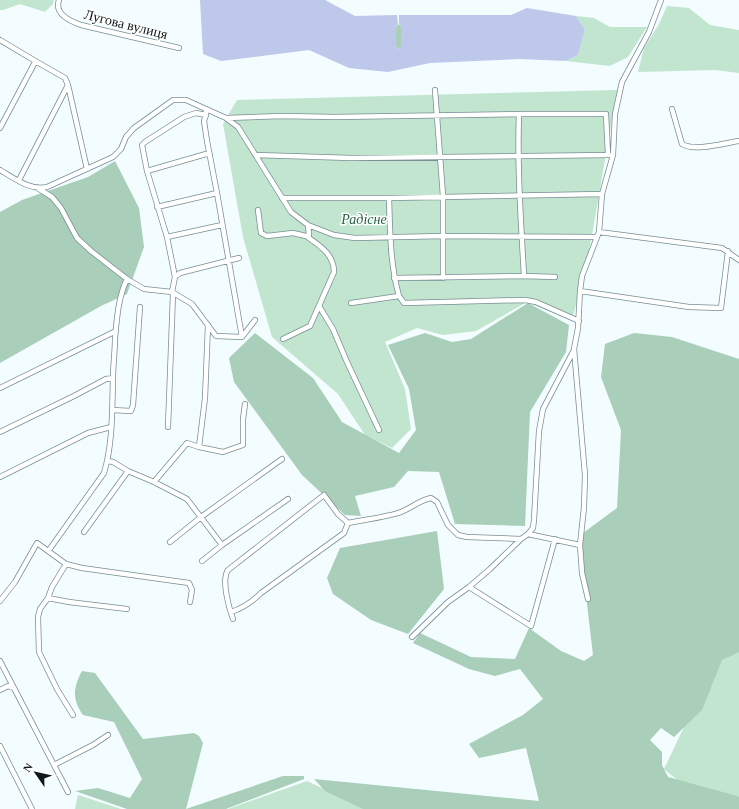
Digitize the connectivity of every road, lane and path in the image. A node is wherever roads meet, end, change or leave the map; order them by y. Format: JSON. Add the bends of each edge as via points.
{"nodes":[{"id":1,"x":59,"y":0,"type":"edge"},
{"id":2,"x":661,"y":0,"type":"edge"},
{"id":3,"x":0,"y":40,"type":"edge"},
{"id":4,"x":179,"y":48,"type":"dead end"},
{"id":5,"x":37,"y":62,"type":"junction"},
{"id":6,"x":68,"y":84,"type":"junction"},
{"id":7,"x":435,"y":90,"type":"dead end"},
{"id":8,"x":672,"y":108,"type":"dead end"},
{"id":9,"x":206,"y":109,"type":"junction"},
{"id":10,"x":519,"y":114,"type":"junction"},
{"id":11,"x":206,"y":115,"type":"junction"},
{"id":12,"x":437,"y":115,"type":"junction"},
{"id":13,"x":226,"y":118,"type":"junction"},
{"id":14,"x":0,"y":128,"type":"edge"},
{"id":15,"x":739,"y":141,"type":"edge"},
{"id":16,"x":210,"y":155,"type":"junction"},
{"id":17,"x":256,"y":155,"type":"junction"},
{"id":18,"x":518,"y":155,"type":"junction"},
{"id":19,"x":611,"y":155,"type":"junction"},
{"id":20,"x":440,"y":156,"type":"junction"},
{"id":21,"x":87,"y":169,"type":"junction"},
{"id":22,"x":0,"y":170,"type":"edge"},
{"id":23,"x":147,"y":171,"type":"junction"},
{"id":24,"x":19,"y":180,"type":"junction"},
{"id":25,"x":39,"y":189,"type":"junction"},
{"id":26,"x":217,"y":193,"type":"junction"},
{"id":27,"x":602,"y":194,"type":"junction"},
{"id":28,"x":444,"y":196,"type":"junction"},
{"id":29,"x":519,"y":196,"type":"junction"},
{"id":30,"x":282,"y":198,"type":"junction"},
{"id":31,"x":388,"y":198,"type":"junction"},
{"id":32,"x":157,"y":207,"type":"junction"},
{"id":33,"x":258,"y":210,"type":"dead end"},
{"id":34,"x":222,"y":225,"type":"junction"},
{"id":35,"x":308,"y":225,"type":"junction"},
{"id":36,"x":598,"y":234,"type":"junction"},
{"id":37,"x":306,"y":236,"type":"junction"},
{"id":38,"x":444,"y":236,"type":"junction"},
{"id":39,"x":522,"y":236,"type":"junction"},
{"id":40,"x":167,"y":238,"type":"junction"},
{"id":41,"x":390,"y":238,"type":"junction"},
{"id":42,"x":728,"y":251,"type":"junction"},
{"id":43,"x":239,"y":258,"type":"dead end"},
{"id":44,"x":739,"y":260,"type":"edge"},
{"id":45,"x":229,"y":261,"type":"junction"},
{"id":46,"x":524,"y":276,"type":"junction"},
{"id":47,"x":175,"y":277,"type":"junction"},
{"id":48,"x":555,"y":277,"type":"dead end"},
{"id":49,"x":394,"y":278,"type":"junction"},
{"id":50,"x":443,"y":278,"type":"junction"},
{"id":51,"x":127,"y":279,"type":"junction"},
{"id":52,"x":580,"y":291,"type":"junction"},
{"id":53,"x":173,"y":293,"type":"junction"},
{"id":54,"x":399,"y":296,"type":"junction"},
{"id":55,"x":351,"y":303,"type":"dead end"},
{"id":56,"x":140,"y":306,"type":"dead end"},
{"id":57,"x":319,"y":306,"type":"junction"},
{"id":58,"x":255,"y":320,"type":"dead end"},
{"id":59,"x":579,"y":321,"type":"junction"},
{"id":60,"x":208,"y":325,"type":"junction"},
{"id":61,"x":116,"y":331,"type":"junction"},
{"id":62,"x":242,"y":337,"type":"junction"},
{"id":63,"x":283,"y":340,"type":"dead end"},
{"id":64,"x":574,"y":349,"type":"junction"},
{"id":65,"x":113,"y":378,"type":"junction"},
{"id":66,"x":0,"y":388,"type":"edge"},
{"id":67,"x":245,"y":404,"type":"dead end"},
{"id":68,"x":112,"y":410,"type":"junction"},
{"id":69,"x":168,"y":426,"type":"dead end"},
{"id":70,"x":111,"y":427,"type":"junction"},
{"id":71,"x":379,"y":430,"type":"dead end"},
{"id":72,"x":0,"y":432,"type":"edge"},
{"id":73,"x":199,"y":447,"type":"junction"},
{"id":74,"x":282,"y":459,"type":"dead end"},
{"id":75,"x":108,"y":461,"type":"junction"},
{"id":76,"x":128,"y":471,"type":"junction"},
{"id":77,"x":0,"y":477,"type":"edge"},
{"id":78,"x":154,"y":482,"type":"junction"},
{"id":79,"x":288,"y":499,"type":"dead end"},
{"id":80,"x":201,"y":517,"type":"junction"},
{"id":81,"x":348,"y":523,"type":"junction"},
{"id":82,"x":84,"y":532,"type":"dead end"},
{"id":83,"x":528,"y":534,"type":"junction"},
{"id":84,"x":521,"y":538,"type":"junction"},
{"id":85,"x":555,"y":539,"type":"junction"},
{"id":86,"x":170,"y":542,"type":"dead end"},
{"id":87,"x":222,"y":545,"type":"junction"},
{"id":88,"x":580,"y":545,"type":"junction"},
{"id":89,"x":49,"y":550,"type":"junction"},
{"id":90,"x":202,"y":561,"type":"dead end"},
{"id":91,"x":66,"y":564,"type":"junction"},
{"id":92,"x":469,"y":587,"type":"junction"},
{"id":93,"x":48,"y":598,"type":"junction"},
{"id":94,"x":588,"y":599,"type":"dead end"},
{"id":95,"x":0,"y":601,"type":"edge"},
{"id":96,"x":190,"y":602,"type":"dead end"},
{"id":97,"x":127,"y":609,"type":"dead end"},
{"id":98,"x":231,"y":612,"type":"junction"},
{"id":99,"x":233,"y":619,"type":"dead end"},
{"id":100,"x":412,"y":637,"type":"dead end"},
{"id":101,"x":0,"y":661,"type":"edge"},
{"id":102,"x":14,"y":688,"type":"junction"},
{"id":103,"x":0,"y":690,"type":"edge"},
{"id":104,"x":73,"y":715,"type":"dead end"},
{"id":105,"x":108,"y":735,"type":"dead end"},
{"id":106,"x":0,"y":746,"type":"edge"},
{"id":107,"x":54,"y":765,"type":"junction"},
{"id":108,"x":68,"y":792,"type":"dead end"},
{"id":109,"x":32,"y":809,"type":"edge"}],
"edges":[{"from":1,"to":4,"type":"street","name":"Лугова вулиця","via":[[57,5],[60,12],[72,22]]},
{"from":2,"to":19,"type":"street","via":[[649,32],[622,82],[615,114]]},
{"from":3,"to":5,"type":"street"},
{"from":5,"to":6,"type":"street","via":[[65,78]]},
{"from":5,"to":14,"type":"street"},
{"from":6,"to":21,"type":"street"},
{"from":6,"to":24,"type":"street"},
{"from":7,"to":12,"type":"street"},
{"from":8,"to":15,"type":"street","via":[[682,144],[686,147]]},
{"from":9,"to":11,"type":"street"},
{"from":9,"to":13,"type":"street"},
{"from":9,"to":21,"type":"street","via":[[186,100],[173,100],[134,128],[113,157]]},
{"from":10,"to":12,"type":"street"},
{"from":10,"to":18,"type":"street"},
{"from":10,"to":19,"type":"street","via":[[606,114]]},
{"from":11,"to":16,"type":"street","via":[[204,121]]},
{"from":11,"to":23,"type":"street","via":[[184,116],[145,142],[142,150]]},
{"from":12,"to":13,"type":"street"},
{"from":12,"to":20,"type":"street"},
{"from":13,"to":17,"type":"street","via":[[238,127]]},
{"from":16,"to":23,"type":"street"},
{"from":16,"to":26,"type":"street"},
{"from":17,"to":20,"type":"street","via":[[351,158]]},
{"from":17,"to":30,"type":"street"},
{"from":18,"to":19,"type":"street"},
{"from":18,"to":20,"type":"street"},
{"from":18,"to":29,"type":"street"},
{"from":19,"to":27,"type":"street"},
{"from":20,"to":28,"type":"street"},
{"from":21,"to":25,"type":"street"},
{"from":22,"to":24,"type":"street"},
{"from":23,"to":32,"type":"street"},
{"from":24,"to":25,"type":"street"},
{"from":25,"to":51,"type":"street","via":[[52,197],[61,208],[77,238]]},
{"from":26,"to":32,"type":"street"},
{"from":26,"to":34,"type":"street"},
{"from":27,"to":29,"type":"street"},
{"from":27,"to":36,"type":"street"},
{"from":28,"to":29,"type":"street"},
{"from":28,"to":31,"type":"street"},
{"from":28,"to":38,"type":"street"},
{"from":29,"to":39,"type":"street"},
{"from":30,"to":31,"type":"street"},
{"from":30,"to":35,"type":"street","via":[[291,212]]},
{"from":31,"to":41,"type":"street"},
{"from":32,"to":40,"type":"street"},
{"from":33,"to":37,"type":"street","via":[[261,233],[264,235],[293,233]]},
{"from":34,"to":40,"type":"street"},
{"from":34,"to":45,"type":"street"},
{"from":35,"to":37,"type":"street","via":[[309,235]]},
{"from":35,"to":41,"type":"street","via":[[334,235]]},
{"from":36,"to":39,"type":"street"},
{"from":36,"to":42,"type":"street","via":[[722,248]]},
{"from":36,"to":52,"type":"street","via":[[582,276]]},
{"from":37,"to":57,"type":"street","via":[[326,250],[334,268]]},
{"from":38,"to":39,"type":"street"},
{"from":38,"to":41,"type":"street"},
{"from":38,"to":50,"type":"street"},
{"from":39,"to":46,"type":"street"},
{"from":40,"to":47,"type":"street"},
{"from":41,"to":49,"type":"street"},
{"from":42,"to":44,"type":"street"},
{"from":42,"to":52,"type":"street","via":[[721,308],[689,307]]},
{"from":43,"to":45,"type":"street"},
{"from":45,"to":47,"type":"street","via":[[180,273]]},
{"from":45,"to":62,"type":"street"},
{"from":46,"to":48,"type":"street"},
{"from":46,"to":50,"type":"street"},
{"from":47,"to":53,"type":"street"},
{"from":49,"to":50,"type":"street"},
{"from":49,"to":54,"type":"street"},
{"from":51,"to":53,"type":"street","via":[[144,289]]},
{"from":51,"to":61,"type":"street","via":[[122,289]]},
{"from":52,"to":59,"type":"street"},
{"from":53,"to":60,"type":"street","via":[[192,304]]},
{"from":53,"to":69,"type":"street"},
{"from":54,"to":55,"type":"street"},
{"from":54,"to":59,"type":"street","via":[[404,302],[525,300],[536,302]]},
{"from":56,"to":68,"type":"street","via":[[133,404],[131,411]]},
{"from":57,"to":63,"type":"street","via":[[310,326]]},
{"from":57,"to":71,"type":"street","via":[[333,329]]},
{"from":58,"to":62,"type":"street"},
{"from":59,"to":64,"type":"street"},
{"from":60,"to":62,"type":"street","via":[[216,336]]},
{"from":60,"to":73,"type":"street","via":[[205,398]]},
{"from":61,"to":65,"type":"street"},
{"from":61,"to":66,"type":"street"},
{"from":64,"to":83,"type":"street","via":[[543,410],[539,431],[534,520],[533,528]]},
{"from":64,"to":88,"type":"street","via":[[585,475]]},
{"from":65,"to":68,"type":"street"},
{"from":65,"to":72,"type":"street"},
{"from":67,"to":73,"type":"street","via":[[243,445],[223,452]]},
{"from":68,"to":70,"type":"street"},
{"from":70,"to":75,"type":"street"},
{"from":70,"to":77,"type":"street","via":[[88,433]]},
{"from":73,"to":78,"type":"street","via":[[187,443]]},
{"from":74,"to":80,"type":"street"},
{"from":75,"to":76,"type":"street"},
{"from":75,"to":89,"type":"street","via":[[104,473]]},
{"from":76,"to":78,"type":"street"},
{"from":76,"to":82,"type":"street"},
{"from":78,"to":80,"type":"street","via":[[187,498]]},
{"from":79,"to":87,"type":"street"},
{"from":80,"to":86,"type":"street"},
{"from":80,"to":87,"type":"street"},
{"from":81,"to":84,"type":"street","via":[[399,513],[424,499],[431,498],[438,502],[448,525],[458,535]]},
{"from":81,"to":98,"type":"street","via":[[344,533],[251,603]]},
{"from":81,"to":98,"type":"street","via":[[324,495],[225,573]]},
{"from":83,"to":84,"type":"street"},
{"from":83,"to":85,"type":"street"},
{"from":84,"to":92,"type":"street"},
{"from":85,"to":88,"type":"street"},
{"from":85,"to":92,"type":"street","via":[[530,626]]},
{"from":87,"to":90,"type":"street"},
{"from":88,"to":94,"type":"street","via":[[582,573]]},
{"from":89,"to":91,"type":"street"},
{"from":89,"to":95,"type":"street","via":[[37,542],[15,582]]},
{"from":91,"to":93,"type":"street"},
{"from":91,"to":96,"type":"street","via":[[190,583]]},
{"from":92,"to":100,"type":"street","via":[[448,602]]},
{"from":93,"to":97,"type":"street"},
{"from":93,"to":104,"type":"street","via":[[38,617],[39,652]]},
{"from":98,"to":99,"type":"street"},
{"from":101,"to":102,"type":"street"},
{"from":102,"to":103,"type":"street","via":[[8,686]]},
{"from":102,"to":107,"type":"street"},
{"from":105,"to":107,"type":"street"},
{"from":106,"to":109,"type":"street"},
{"from":107,"to":108,"type":"street"}]}
